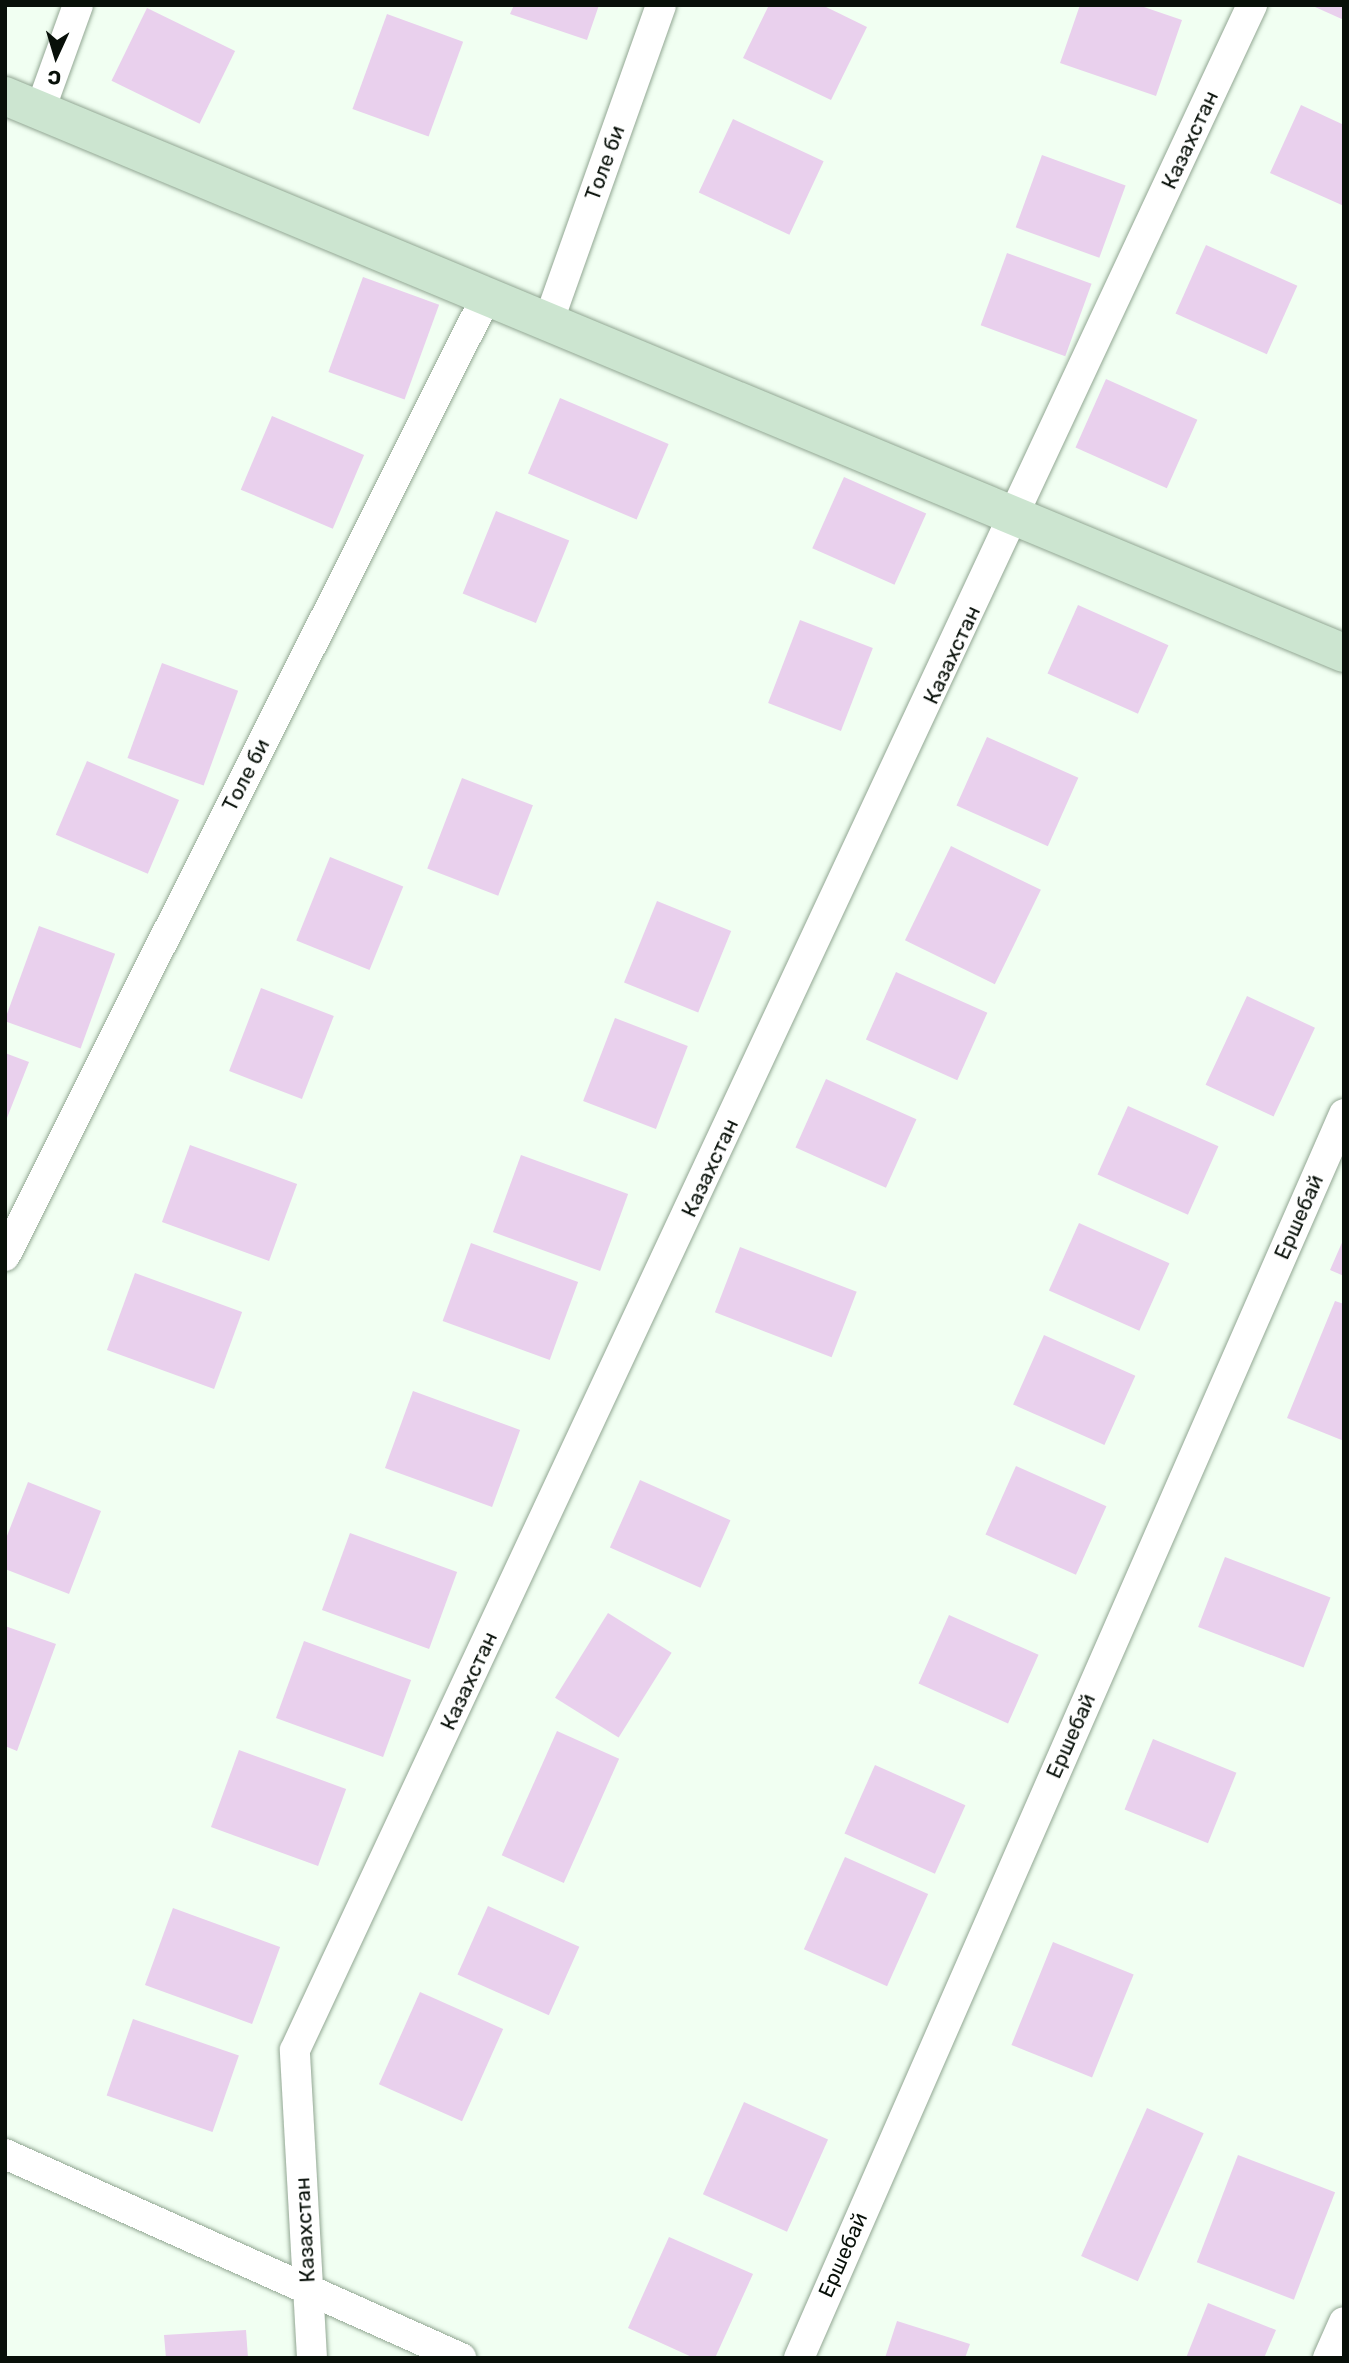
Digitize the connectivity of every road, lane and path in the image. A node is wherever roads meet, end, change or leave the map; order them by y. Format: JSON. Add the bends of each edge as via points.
{"nodes":[{"id":1,"x":78,"y":5,"type":"edge"},
{"id":2,"x":662,"y":5,"type":"edge"},
{"id":3,"x":1252,"y":5,"type":"edge"},
{"id":4,"x":5,"y":96,"type":"edge"},
{"id":5,"x":40,"y":110,"type":"junction"},
{"id":6,"x":487,"y":295,"type":"junction"},
{"id":7,"x":549,"y":320,"type":"junction"},
{"id":8,"x":1017,"y":516,"type":"junction"},
{"id":9,"x":1344,"y":653,"type":"edge"},
{"id":10,"x":1344,"y":1114,"type":"edge"},
{"id":11,"x":5,"y":1256,"type":"edge"},
{"id":12,"x":5,"y":2154,"type":"edge"},
{"id":13,"x":308,"y":2289,"type":"junction"},
{"id":14,"x":1344,"y":2322,"type":"edge"},
{"id":15,"x":312,"y":2358,"type":"edge"},
{"id":16,"x":461,"y":2358,"type":"edge"},
{"id":17,"x":799,"y":2358,"type":"edge"},
{"id":18,"x":1328,"y":2358,"type":"edge"}],
"edges":[{"from":1,"to":5,"type":"street"},
{"from":2,"to":7,"type":"street","name":"Толе би"},
{"from":3,"to":8,"type":"street","name":"Казахстан"},
{"from":4,"to":5,"type":"street"},
{"from":5,"to":6,"type":"street"},
{"from":6,"to":7,"type":"street"},
{"from":6,"to":11,"type":"street","name":"Толе би"},
{"from":7,"to":8,"type":"street"},
{"from":8,"to":9,"type":"street"},
{"from":8,"to":13,"type":"street","name":"Казахстан","via":[[295,2050]]},
{"from":10,"to":17,"type":"street","name":"Ершебай"},
{"from":12,"to":13,"type":"street"},
{"from":13,"to":15,"type":"street","name":"Казахстан"},
{"from":13,"to":16,"type":"street"},
{"from":14,"to":18,"type":"street"}]}
